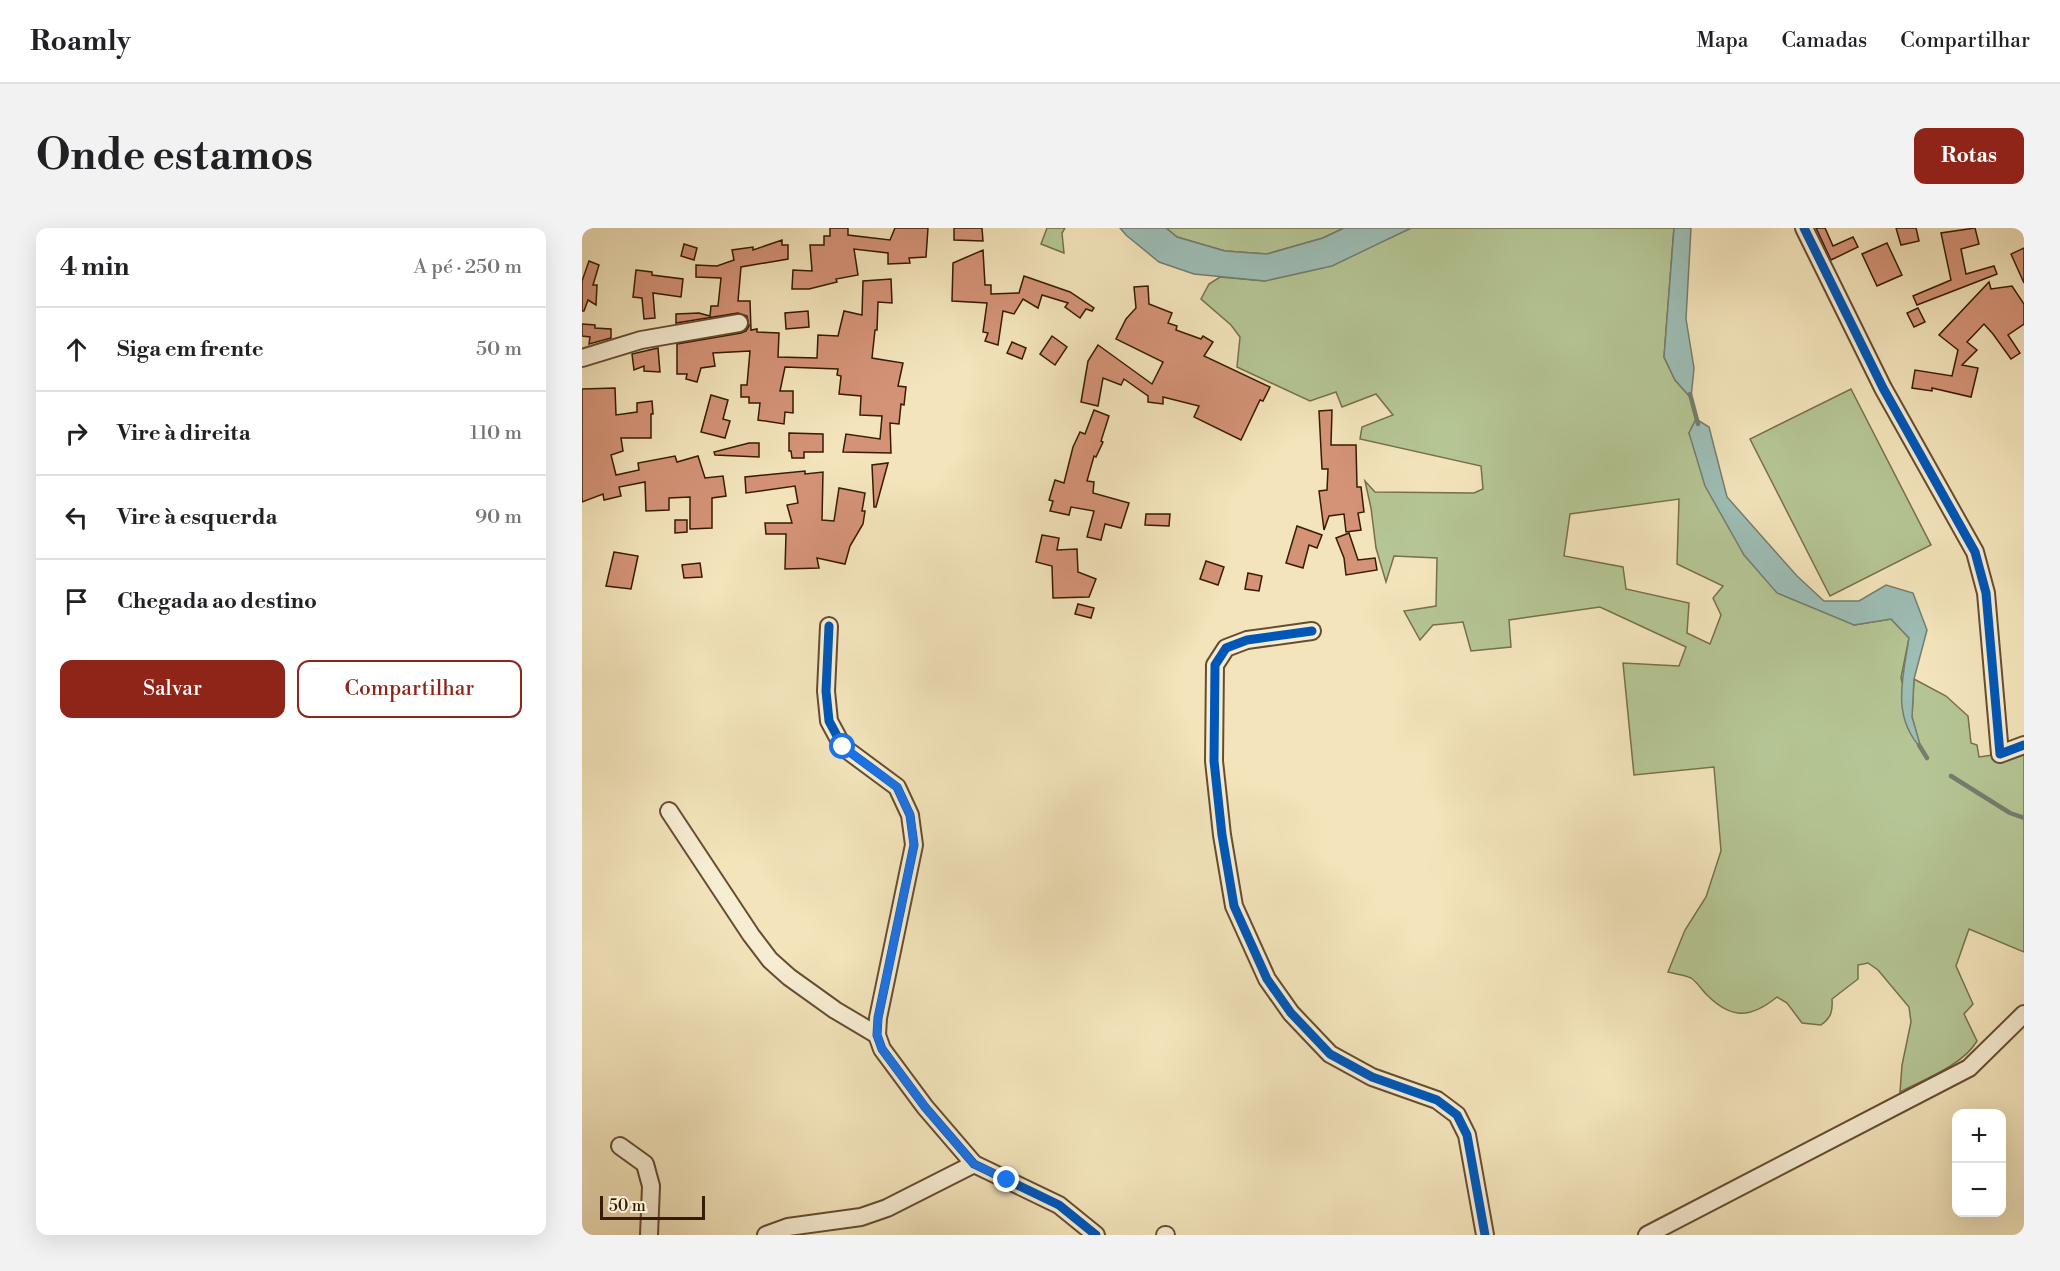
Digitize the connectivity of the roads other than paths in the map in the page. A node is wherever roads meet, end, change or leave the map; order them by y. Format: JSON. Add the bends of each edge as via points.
{"nodes":[{"id":1,"x":1804,"y":228,"type":"edge"},
{"id":2,"x":739,"y":323,"type":"dead end"},
{"id":3,"x":582,"y":357,"type":"edge"},
{"id":4,"x":829,"y":626,"type":"dead end"},
{"id":5,"x":1312,"y":631,"type":"dead end"},
{"id":6,"x":2024,"y":746,"type":"edge"},
{"id":7,"x":669,"y":811,"type":"dead end"},
{"id":8,"x":2024,"y":1014,"type":"edge"},
{"id":9,"x":877,"y":1035,"type":"junction"},
{"id":10,"x":620,"y":1146,"type":"dead end"},
{"id":11,"x":974,"y":1164,"type":"junction"},
{"id":12,"x":1676,"y":1229,"type":"edge"},
{"id":13,"x":650,"y":1235,"type":"edge"},
{"id":14,"x":766,"y":1235,"type":"edge"},
{"id":15,"x":1096,"y":1235,"type":"edge"},
{"id":16,"x":1485,"y":1235,"type":"edge"},
{"id":17,"x":1647,"y":1235,"type":"edge"}],
"edges":[{"from":1,"to":6,"type":"street","via":[[1883,388],[1975,552],[1986,593],[2000,754]]},
{"from":2,"to":3,"type":"street","via":[[641,340]]},
{"from":4,"to":9,"type":"street","via":[[829,721],[843,747],[897,787],[910,815],[914,845]]},
{"from":5,"to":16,"type":"street","via":[[1247,640],[1226,648],[1215,665],[1214,761],[1234,906],[1267,979],[1291,1013],[1330,1054],[1372,1077],[1437,1100],[1457,1115],[1467,1135]]},
{"from":7,"to":9,"type":"street","via":[[770,960],[836,1010]]},
{"from":8,"to":12,"type":"street","via":[[1969,1068]]},
{"from":9,"to":11,"type":"street","via":[[882,1049],[925,1107]]},
{"from":10,"to":13,"type":"street","via":[[645,1164],[651,1186]]},
{"from":11,"to":14,"type":"street","via":[[861,1217],[788,1227]]},
{"from":11,"to":15,"type":"street","via":[[1059,1205]]},
{"from":12,"to":17,"type":"street"}]}
